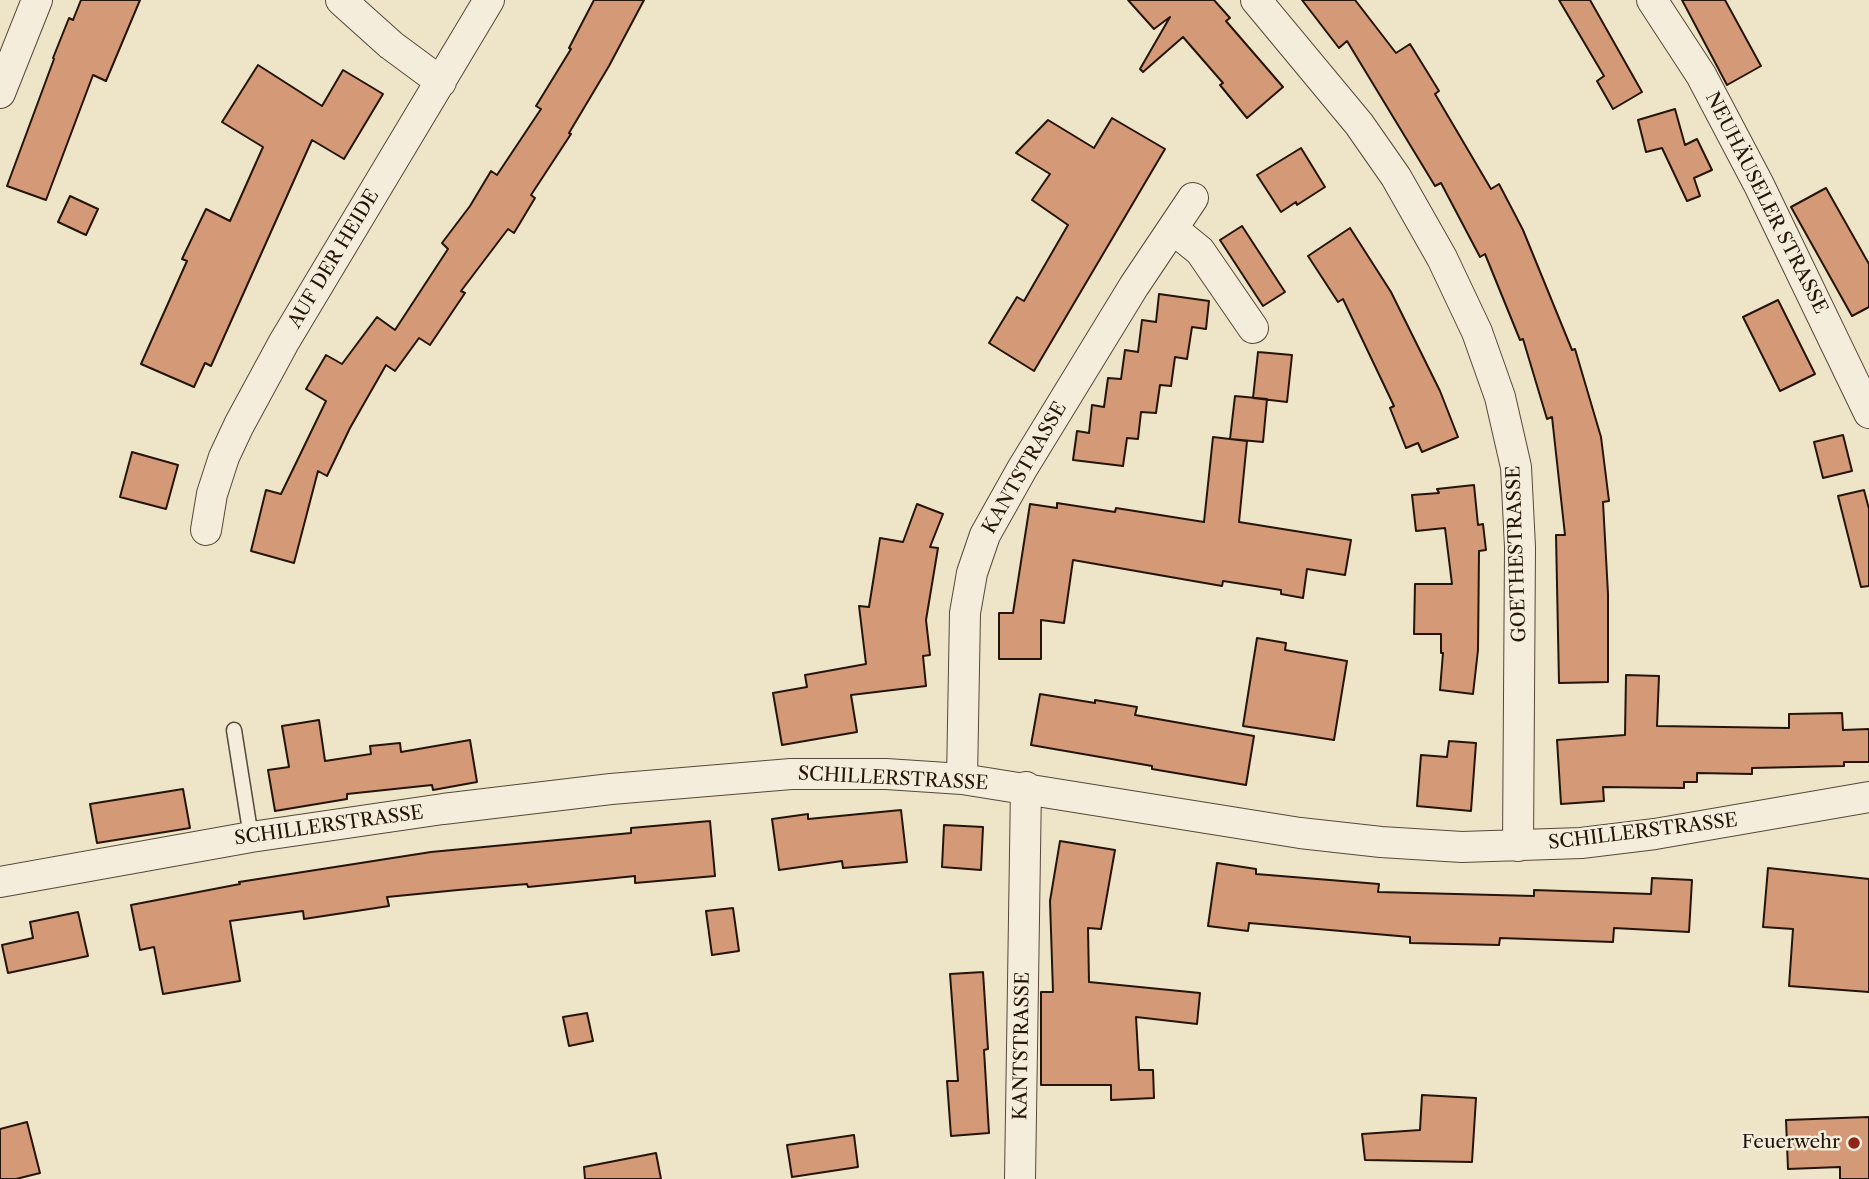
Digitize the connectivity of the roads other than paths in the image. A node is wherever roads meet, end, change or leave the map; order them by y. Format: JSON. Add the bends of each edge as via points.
{"nodes":[{"id":1,"x":37,"y":0,"type":"edge"},
{"id":2,"x":341,"y":0,"type":"edge"},
{"id":3,"x":489,"y":0,"type":"edge"},
{"id":4,"x":1256,"y":0,"type":"edge"},
{"id":5,"x":1652,"y":0,"type":"edge"},
{"id":6,"x":441,"y":82,"type":"junction"},
{"id":7,"x":0,"y":93,"type":"edge"},
{"id":8,"x":1193,"y":198,"type":"dead end"},
{"id":9,"x":1173,"y":229,"type":"junction"},
{"id":10,"x":1253,"y":328,"type":"dead end"},
{"id":11,"x":1869,"y":413,"type":"edge"},
{"id":12,"x":206,"y":530,"type":"dead end"},
{"id":13,"x":234,"y":730,"type":"dead end"},
{"id":14,"x":961,"y":779,"type":"junction"},
{"id":15,"x":1026,"y":788,"type":"junction"},
{"id":16,"x":1869,"y":797,"type":"edge"},
{"id":17,"x":251,"y":837,"type":"junction"},
{"id":18,"x":1518,"y":846,"type":"junction"},
{"id":19,"x":0,"y":883,"type":"edge"},
{"id":20,"x":1020,"y":1179,"type":"edge"}],
"edges":[{"from":1,"to":7,"type":"street"},
{"from":2,"to":6,"type":"street"},
{"from":3,"to":6,"type":"street","name":"AUF DER HEIDE"},
{"from":4,"to":18,"type":"street","name":"GOETHESTRASSE","via":[[1359,124],[1396,177],[1477,332],[1500,397],[1516,467],[1520,547]]},
{"from":5,"to":11,"type":"street","name":"NEUHÄUSELER STRASSE","via":[[1701,75],[1759,185]]},
{"from":6,"to":12,"type":"street","name":"AUF DER HEIDE","via":[[239,425],[223,457]]},
{"from":8,"to":9,"type":"street","name":"KANTSTRASSE"},
{"from":9,"to":10,"type":"street","via":[[1199,251]]},
{"from":9,"to":14,"type":"street","name":"KANTSTRASSE","via":[[985,535],[965,613]]},
{"from":13,"to":17,"type":"lane"},
{"from":14,"to":15,"type":"street","name":"SCHILLERSTRASSE"},
{"from":14,"to":17,"type":"street","name":"SCHILLERSTRASSE","via":[[886,774],[710,779],[443,809]]},
{"from":15,"to":18,"type":"street","name":"SCHILLERSTRASSE","via":[[1300,833],[1462,847]]},
{"from":15,"to":20,"type":"street","name":"KANTSTRASSE"},
{"from":16,"to":18,"type":"street","name":"SCHILLERSTRASSE","via":[[1655,834]]},
{"from":17,"to":19,"type":"street","name":"SCHILLERSTRASSE"}]}
